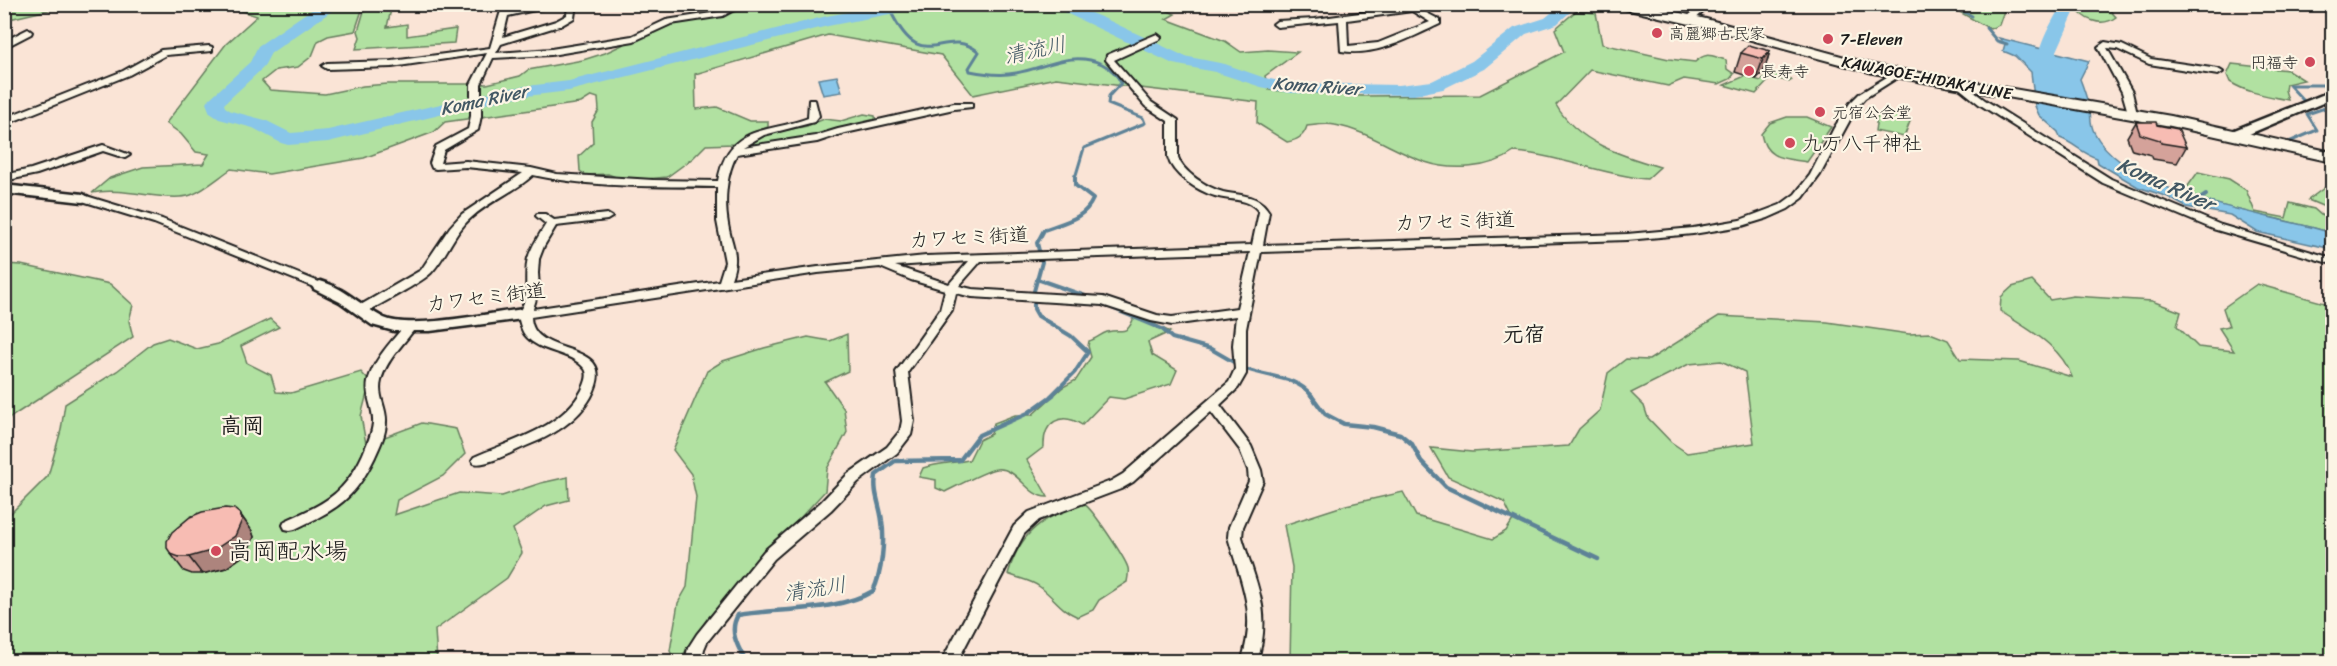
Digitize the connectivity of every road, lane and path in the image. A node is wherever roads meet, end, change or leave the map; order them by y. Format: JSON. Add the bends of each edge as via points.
{"nodes":[{"id":1,"x":558,"y":4,"type":"edge"},
{"id":2,"x":572,"y":4,"type":"edge"},
{"id":3,"x":741,"y":4,"type":"edge"},
{"id":4,"x":1448,"y":4,"type":"edge"},
{"id":5,"x":1621,"y":4,"type":"edge"},
{"id":6,"x":1708,"y":4,"type":"edge"},
{"id":7,"x":506,"y":9,"type":"edge"},
{"id":8,"x":1415,"y":10,"type":"junction"},
{"id":9,"x":1343,"y":18,"type":"junction"},
{"id":10,"x":1690,"y":19,"type":"junction"},
{"id":11,"x":1277,"y":24,"type":"dead end"},
{"id":12,"x":28,"y":32,"type":"dead end"},
{"id":13,"x":1157,"y":37,"type":"dead end"},
{"id":14,"x":4,"y":45,"type":"edge"},
{"id":15,"x":209,"y":49,"type":"dead end"},
{"id":16,"x":492,"y":50,"type":"junction"},
{"id":17,"x":327,"y":66,"type":"dead end"},
{"id":18,"x":2218,"y":72,"type":"dead end"},
{"id":19,"x":1898,"y":74,"type":"junction"},
{"id":20,"x":1961,"y":85,"type":"junction"},
{"id":21,"x":2331,"y":97,"type":"edge"},
{"id":22,"x":812,"y":102,"type":"dead end"},
{"id":23,"x":969,"y":105,"type":"dead end"},
{"id":24,"x":2132,"y":114,"type":"junction"},
{"id":25,"x":4,"y":122,"type":"edge"},
{"id":26,"x":2237,"y":134,"type":"junction"},
{"id":27,"x":736,"y":150,"type":"junction"},
{"id":28,"x":125,"y":155,"type":"dead end"},
{"id":29,"x":2332,"y":157,"type":"edge"},
{"id":30,"x":531,"y":171,"type":"junction"},
{"id":31,"x":4,"y":178,"type":"edge"},
{"id":32,"x":723,"y":184,"type":"junction"},
{"id":33,"x":4,"y":189,"type":"edge"},
{"id":34,"x":82,"y":198,"type":"joint"},
{"id":35,"x":541,"y":216,"type":"dead end"},
{"id":36,"x":607,"y":217,"type":"dead end"},
{"id":37,"x":552,"y":223,"type":"junction"},
{"id":38,"x":1258,"y":248,"type":"junction"},
{"id":39,"x":978,"y":257,"type":"junction"},
{"id":40,"x":2332,"y":261,"type":"edge"},
{"id":41,"x":879,"y":263,"type":"junction"},
{"id":42,"x":724,"y":284,"type":"junction"},
{"id":43,"x":320,"y":286,"type":"joint"},
{"id":44,"x":951,"y":288,"type":"junction"},
{"id":45,"x":363,"y":309,"type":"junction"},
{"id":46,"x":1244,"y":311,"type":"junction"},
{"id":47,"x":523,"y":314,"type":"junction"},
{"id":48,"x":410,"y":327,"type":"junction"},
{"id":49,"x":1212,"y":404,"type":"junction"},
{"id":50,"x":479,"y":460,"type":"dead end"},
{"id":51,"x":290,"y":525,"type":"dead end"},
{"id":52,"x":693,"y":662,"type":"edge"},
{"id":53,"x":949,"y":662,"type":"edge"},
{"id":54,"x":1249,"y":662,"type":"edge"}],
"edges":[{"from":1,"to":7,"type":"street"},
{"from":2,"to":16,"type":"street","via":[[572,16]]},
{"from":3,"to":16,"type":"street","via":[[720,14],[669,22],[634,38],[551,52]]},
{"from":4,"to":8,"type":"street"},
{"from":5,"to":10,"type":"main road","name":"KAWAGOE-HIDAKA LINE"},
{"from":6,"to":10,"type":"street"},
{"from":7,"to":16,"type":"street"},
{"from":8,"to":9,"type":"street"},
{"from":8,"to":9,"type":"street","via":[[1437,22],[1394,42],[1354,50],[1344,49]]},
{"from":9,"to":11,"type":"street"},
{"from":10,"to":19,"type":"main road","name":"KAWAGOE-HIDAKA LINE"},
{"from":12,"to":14,"type":"street"},
{"from":13,"to":38,"type":"street","via":[[1110,60],[1146,102],[1173,120],[1173,160],[1178,168],[1214,192],[1252,200],[1263,208]]},
{"from":15,"to":25,"type":"street","via":[[164,52],[126,73]]},
{"from":16,"to":17,"type":"street","via":[[392,64]]},
{"from":16,"to":30,"type":"street","via":[[476,86],[473,130],[440,148],[435,163]]},
{"from":18,"to":24,"type":"street","via":[[2149,61],[2105,45],[2102,47],[2127,92]]},
{"from":19,"to":20,"type":"main road","name":"KAWAGOE-HIDAKA LINE"},
{"from":19,"to":38,"type":"street","name":"カワセミ街道","via":[[1853,104],[1815,175],[1798,197],[1747,221],[1627,237]]},
{"from":20,"to":24,"type":"main road","name":"KAWAGOE-HIDAKA LINE"},
{"from":20,"to":40,"type":"street","via":[[2107,181],[2217,227]]},
{"from":21,"to":26,"type":"street"},
{"from":22,"to":27,"type":"street","via":[[811,120],[757,134]]},
{"from":23,"to":27,"type":"street","via":[[817,139]]},
{"from":24,"to":26,"type":"main road","name":"KAWAGOE-HIDAKA LINE"},
{"from":26,"to":29,"type":"main road","name":"KAWAGOE-HIDAKA LINE"},
{"from":27,"to":32,"type":"street"},
{"from":28,"to":31,"type":"street","via":[[103,148]]},
{"from":30,"to":32,"type":"street","via":[[557,177]]},
{"from":30,"to":45,"type":"street","via":[[465,216],[424,272]]},
{"from":32,"to":42,"type":"street","via":[[722,223],[730,262]]},
{"from":33,"to":34,"type":"street","name":"カワセミ街道"},
{"from":34,"to":43,"type":"street","name":"カワセミ街道","via":[[158,221]]},
{"from":35,"to":37,"type":"street"},
{"from":36,"to":37,"type":"street"},
{"from":37,"to":47,"type":"street","via":[[534,255],[532,295]]},
{"from":38,"to":39,"type":"street","name":"カワセミ街道"},
{"from":38,"to":46,"type":"street"},
{"from":39,"to":41,"type":"street","name":"カワセミ街道"},
{"from":39,"to":44,"type":"street"},
{"from":41,"to":42,"type":"street","name":"カワセミ街道"},
{"from":41,"to":44,"type":"street"},
{"from":42,"to":47,"type":"street","name":"カワセミ街道"},
{"from":43,"to":45,"type":"street","name":"カワセミ街道"},
{"from":44,"to":46,"type":"street","via":[[1103,301],[1172,321]]},
{"from":44,"to":52,"type":"street","via":[[946,310],[902,372],[906,432],[891,450],[853,478],[769,555],[702,638]]},
{"from":45,"to":48,"type":"street","name":"カワセミ街道","via":[[385,324]]},
{"from":46,"to":49,"type":"street","via":[[1239,344],[1243,365],[1239,377]]},
{"from":47,"to":48,"type":"street","name":"カワセミ街道"},
{"from":47,"to":50,"type":"street","via":[[524,322],[540,343],[582,359],[592,369],[593,379],[588,392],[562,422]]},
{"from":48,"to":51,"type":"street","via":[[376,378],[373,391],[379,429],[360,476],[338,501]]},
{"from":49,"to":53,"type":"street","via":[[1128,478],[1034,516],[1019,530]]},
{"from":49,"to":54,"type":"street","via":[[1248,453],[1256,474],[1235,537],[1258,617],[1258,636]]}]}
